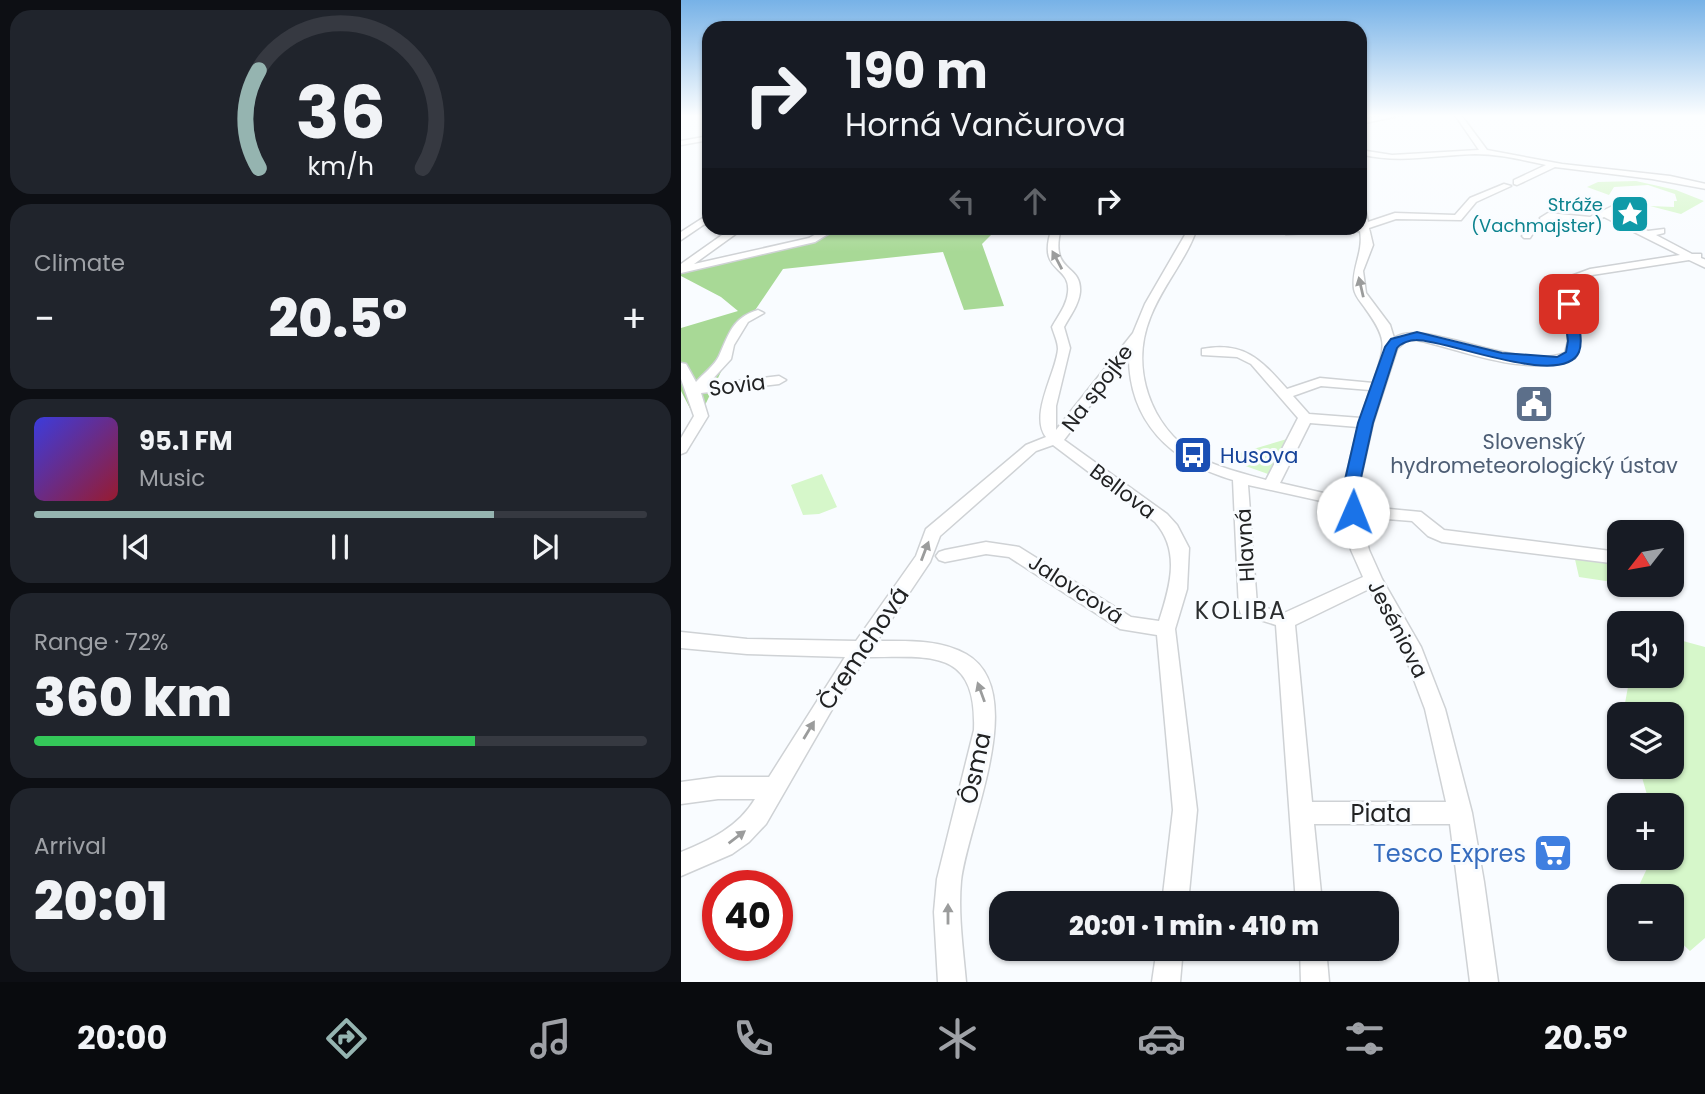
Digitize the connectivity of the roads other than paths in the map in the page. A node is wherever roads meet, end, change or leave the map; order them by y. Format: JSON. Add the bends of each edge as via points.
{"nodes":[{"id":1,"x":1536,"y":161,"type":"edge"},
{"id":2,"x":1555,"y":164,"type":"junction"},
{"id":3,"x":1705,"y":187,"type":"edge"},
{"id":4,"x":1630,"y":201,"type":"dead end"},
{"id":5,"x":1604,"y":214,"type":"junction"},
{"id":6,"x":1458,"y":218,"type":"junction"},
{"id":7,"x":1367,"y":219,"type":"edge"},
{"id":8,"x":702,"y":222,"type":"edge"},
{"id":9,"x":1450,"y":229,"type":"dead end"},
{"id":10,"x":1661,"y":231,"type":"dead end"},
{"id":11,"x":1647,"y":234,"type":"junction"},
{"id":12,"x":728,"y":235,"type":"edge"},
{"id":13,"x":821,"y":235,"type":"edge"},
{"id":14,"x":1053,"y":235,"type":"edge"},
{"id":15,"x":1190,"y":235,"type":"edge"},
{"id":16,"x":1366,"y":235,"type":"edge"},
{"id":17,"x":1527,"y":236,"type":"dead end"},
{"id":18,"x":681,"y":237,"type":"edge"},
{"id":19,"x":1702,"y":244,"type":"dead end"},
{"id":20,"x":1700,"y":260,"type":"edge"},
{"id":21,"x":681,"y":269,"type":"edge"},
{"id":22,"x":759,"y":313,"type":"dead end"},
{"id":23,"x":1138,"y":334,"type":"junction"},
{"id":24,"x":1391,"y":347,"type":"junction"},
{"id":25,"x":1206,"y":352,"type":"dead end"},
{"id":26,"x":681,"y":367,"type":"edge"},
{"id":27,"x":779,"y":380,"type":"dead end"},
{"id":28,"x":1377,"y":387,"type":"junction"},
{"id":29,"x":695,"y":390,"type":"junction"},
{"id":30,"x":1284,"y":396,"type":"junction"},
{"id":31,"x":1305,"y":418,"type":"junction"},
{"id":32,"x":1366,"y":423,"type":"junction"},
{"id":33,"x":1053,"y":439,"type":"junction"},
{"id":34,"x":681,"y":449,"type":"edge"},
{"id":35,"x":1240,"y":476,"type":"junction"},
{"id":36,"x":1271,"y":486,"type":"junction"},
{"id":37,"x":1350,"y":509,"type":"junction"},
{"id":38,"x":945,"y":556,"type":"dead end"},
{"id":39,"x":1607,"y":557,"type":"edge"},
{"id":40,"x":1373,"y":580,"type":"junction"},
{"id":41,"x":1285,"y":621,"type":"junction"},
{"id":42,"x":1166,"y":629,"type":"junction"},
{"id":43,"x":681,"y":640,"type":"edge"},
{"id":44,"x":861,"y":649,"type":"junction"},
{"id":45,"x":773,"y":788,"type":"junction"},
{"id":46,"x":681,"y":793,"type":"edge"},
{"id":47,"x":1303,"y":813,"type":"junction"},
{"id":48,"x":1460,"y":813,"type":"junction"},
{"id":49,"x":681,"y":864,"type":"edge"},
{"id":50,"x":1176,"y":891,"type":"edge"},
{"id":51,"x":1308,"y":891,"type":"edge"},
{"id":52,"x":1168,"y":961,"type":"edge"},
{"id":53,"x":1314,"y":961,"type":"edge"},
{"id":54,"x":952,"y":982,"type":"edge"},
{"id":55,"x":1166,"y":982,"type":"edge"},
{"id":56,"x":1315,"y":982,"type":"edge"},
{"id":57,"x":1484,"y":982,"type":"edge"}],
"edges":[{"from":1,"to":2,"type":"street"},
{"from":2,"to":3,"type":"street"},
{"from":2,"to":6,"type":"street","via":[[1473,200]]},
{"from":4,"to":5,"type":"street"},
{"from":5,"to":11,"type":"street"},
{"from":5,"to":17,"type":"street","via":[[1589,220],[1548,216],[1548,225],[1532,228]]},
{"from":6,"to":7,"type":"street"},
{"from":6,"to":9,"type":"street"},
{"from":8,"to":18,"type":"street"},
{"from":10,"to":11,"type":"street"},
{"from":11,"to":20,"type":"street"},
{"from":12,"to":21,"type":"street"},
{"from":13,"to":21,"type":"street"},
{"from":33,"to":14,"type":"street","one_way":true,"via":[[1050,406],[1064,348],[1059,325],[1071,303],[1074,285],[1054,260],[1050,244]]},
{"from":15,"to":23,"type":"street","via":[[1155,293]]},
{"from":24,"to":16,"type":"street","one_way":true,"via":[[1384,325],[1360,293],[1358,271],[1368,245]]},
{"from":19,"to":20,"type":"street"},
{"from":20,"to":24,"type":"street","via":[[1590,272],[1567,281],[1574,341],[1572,354],[1562,360],[1502,357],[1417,336],[1404,337]]},
{"from":22,"to":29,"type":"street","via":[[744,320],[725,359]]},
{"from":23,"to":33,"type":"street","name":"Na spojke","via":[[1061,436]]},
{"from":23,"to":35,"type":"street","via":[[1135,374],[1156,425],[1190,458]]},
{"from":24,"to":28,"type":"street","name":"Jeséniova"},
{"from":25,"to":30,"type":"street","via":[[1240,354],[1255,361]]},
{"from":26,"to":29,"type":"street","name":"Sovia"},
{"from":27,"to":29,"type":"street","name":"Sovia"},
{"from":28,"to":30,"type":"street","via":[[1320,382]]},
{"from":28,"to":32,"type":"street","name":"Jeséniova"},
{"from":29,"to":34,"type":"street","name":"Sovia","via":[[700,421]]},
{"from":30,"to":31,"type":"street"},
{"from":31,"to":32,"type":"street"},
{"from":31,"to":36,"type":"street"},
{"from":32,"to":37,"type":"street","name":"Jeséniova"},
{"from":33,"to":42,"type":"street","name":"Bellova","via":[[1171,529],[1180,548],[1179,589]]},
{"from":44,"to":33,"type":"street","name":"Čremchová","one_way":true,"via":[[924,558],[932,533],[1031,448]]},
{"from":35,"to":36,"type":"street"},
{"from":35,"to":41,"type":"street","name":"Hlavná","via":[[1248,609]]},
{"from":36,"to":37,"type":"street"},
{"from":37,"to":39,"type":"street","via":[[1415,516],[1442,536]]},
{"from":37,"to":40,"type":"street","name":"Jeséniova"},
{"from":38,"to":42,"type":"street","name":"Jalovcová","via":[[986,548],[1013,551],[1127,624]]},
{"from":40,"to":41,"type":"street"},
{"from":40,"to":48,"type":"street","name":"Jeséniova","via":[[1411,647],[1427,687]]},
{"from":41,"to":47,"type":"street"},
{"from":42,"to":50,"type":"street","name":"Bellova","via":[[1185,810]]},
{"from":43,"to":44,"type":"street","name":"Ôsma"},
{"from":45,"to":44,"type":"street","name":"Čremchová","one_way":true},
{"from":54,"to":44,"type":"street","name":"Ôsma","one_way":true,"via":[[949,879],[984,730],[983,690],[960,660],[947,654]]},
{"from":45,"to":46,"type":"street"},
{"from":49,"to":45,"type":"street","name":"Čremchová","one_way":true,"via":[[734,842],[758,816]]},
{"from":47,"to":48,"type":"street","name":"Piata"},
{"from":47,"to":51,"type":"street"},
{"from":48,"to":57,"type":"street","name":"Jeséniova"},
{"from":52,"to":55,"type":"street"},
{"from":53,"to":56,"type":"street"}]}
